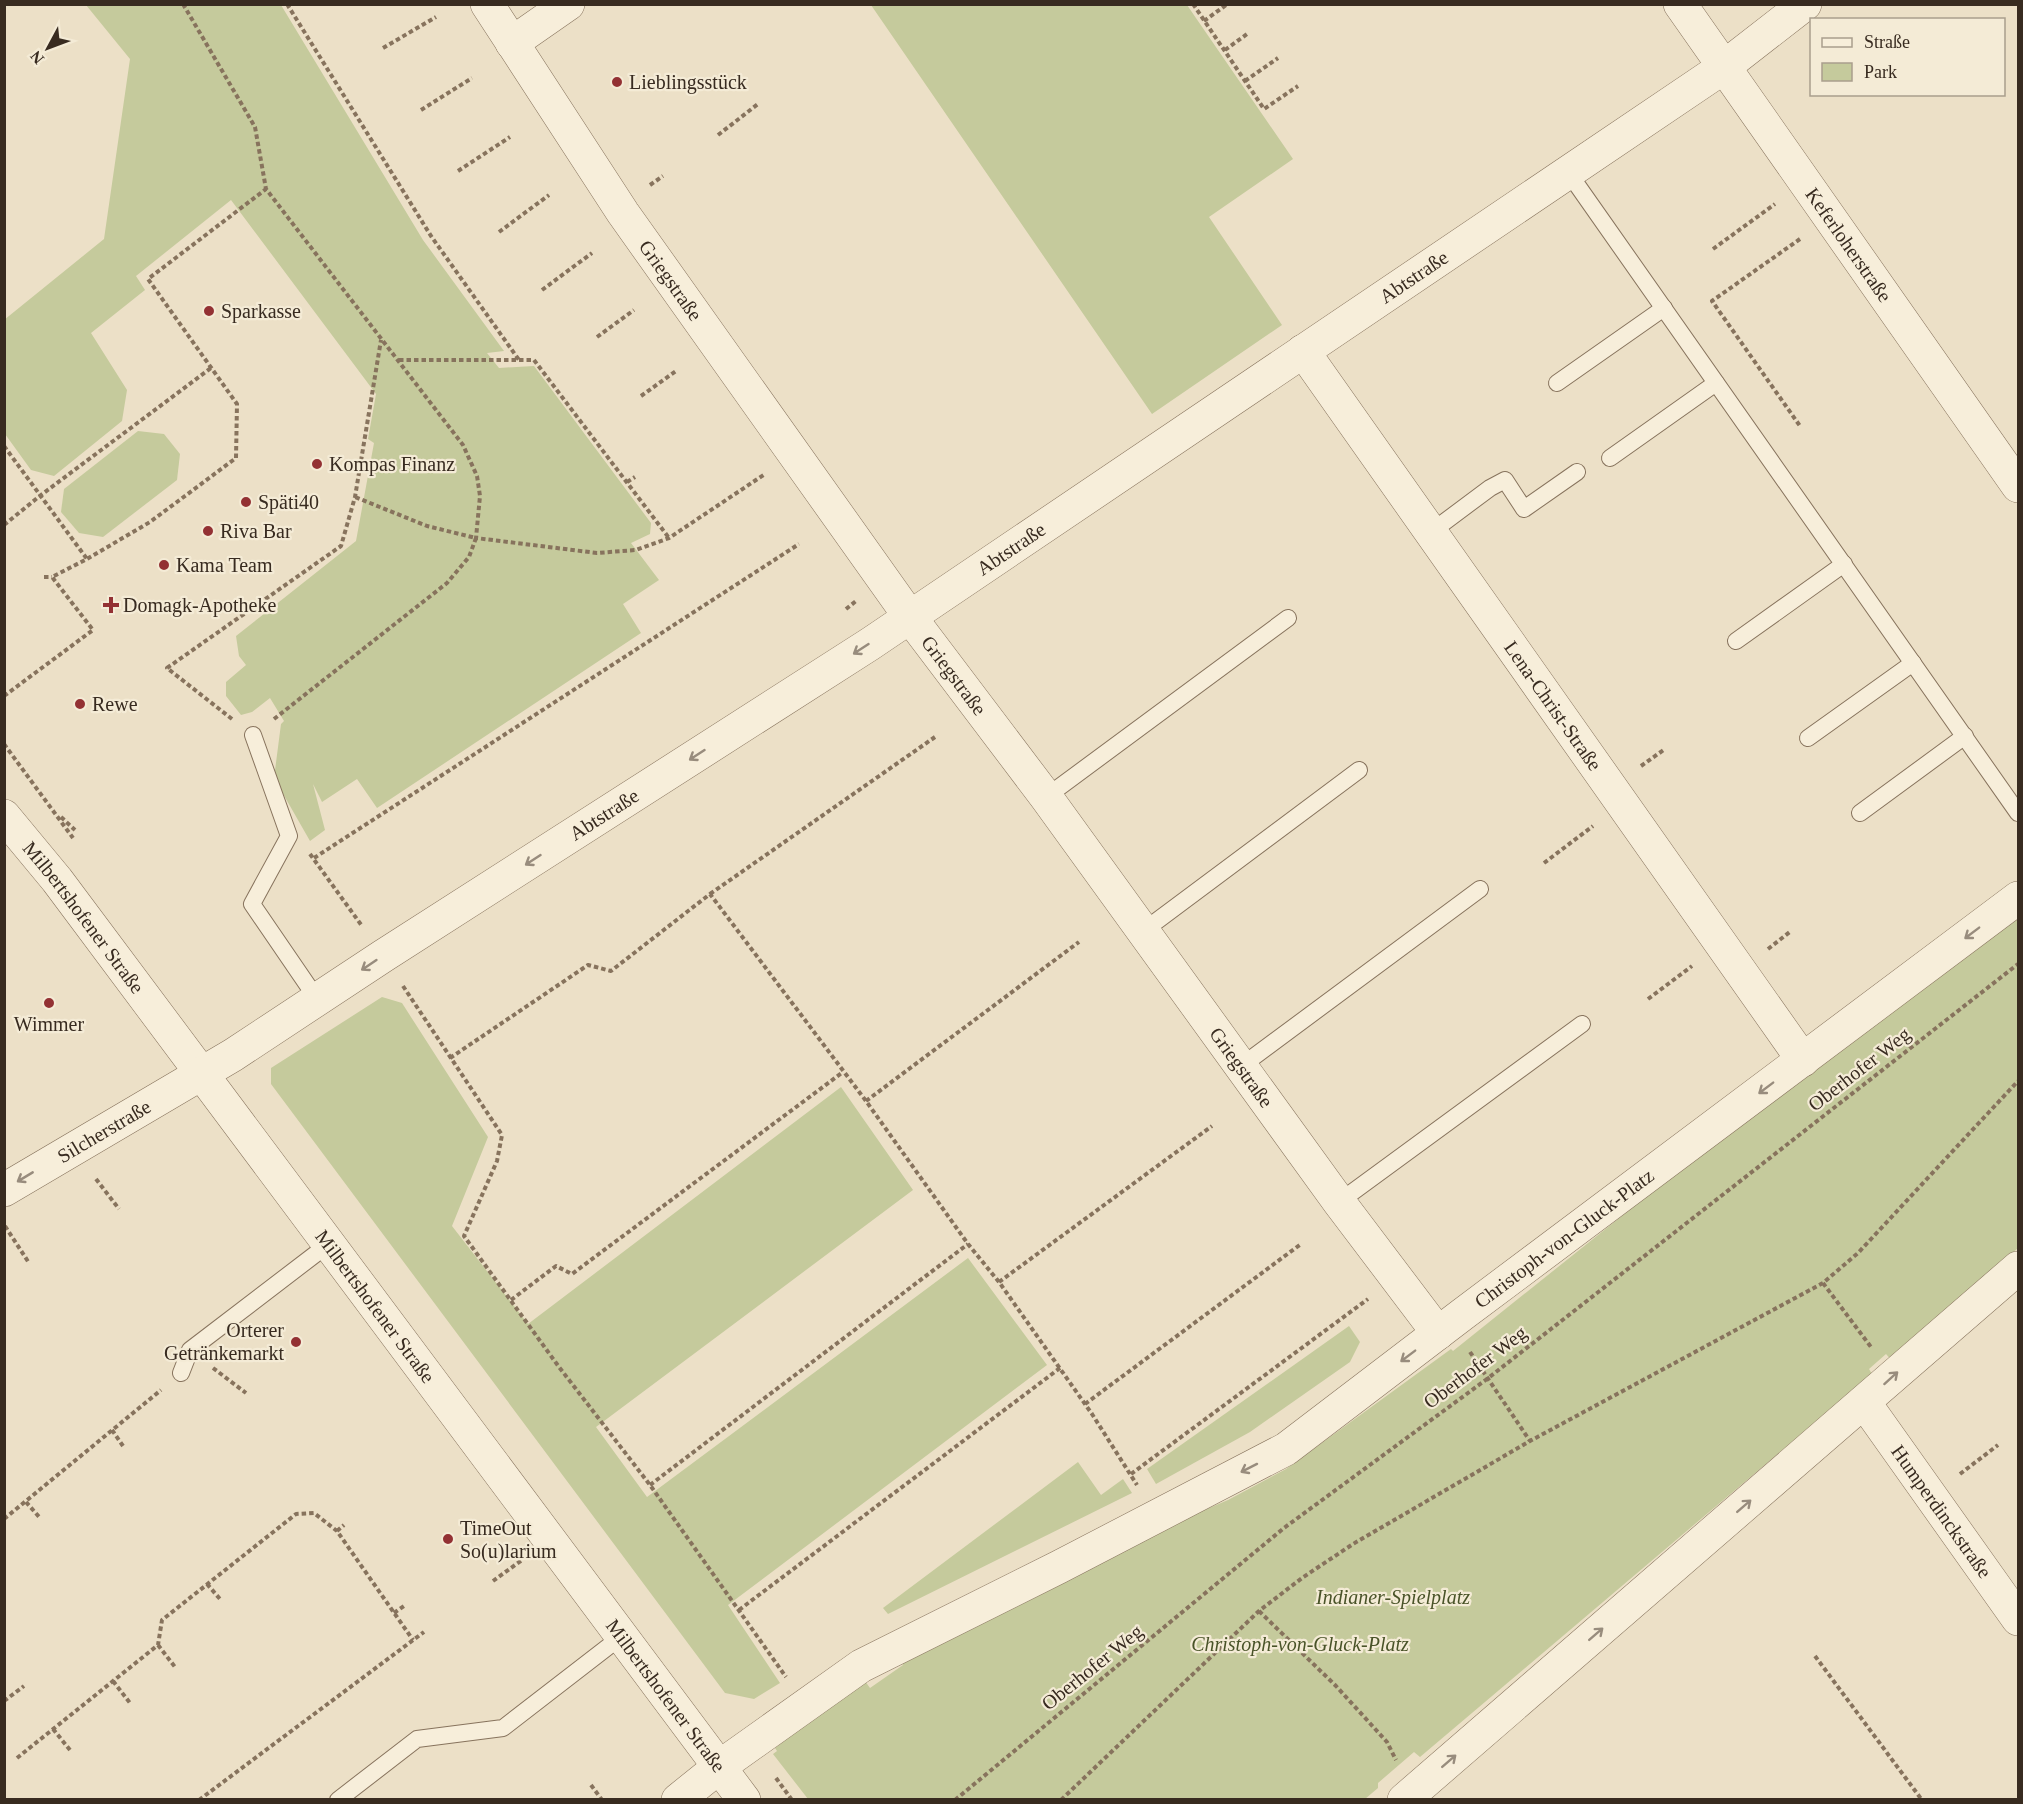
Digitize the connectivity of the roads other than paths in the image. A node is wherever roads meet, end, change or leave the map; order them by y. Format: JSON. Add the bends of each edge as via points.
{"nodes":[{"id":1,"x":488,"y":4,"type":"edge"},
{"id":2,"x":568,"y":4,"type":"edge"},
{"id":3,"x":1680,"y":4,"type":"edge"},
{"id":4,"x":1805,"y":4,"type":"edge"},
{"id":5,"x":512,"y":43,"type":"junction"},
{"id":6,"x":1724,"y":67,"type":"junction"},
{"id":7,"x":1568,"y":172,"type":"junction"},
{"id":8,"x":1664,"y":308,"type":"junction"},
{"id":9,"x":1303,"y":351,"type":"junction"},
{"id":10,"x":1716,"y":382,"type":"junction"},
{"id":11,"x":1557,"y":383,"type":"dead end"},
{"id":12,"x":1610,"y":458,"type":"dead end"},
{"id":13,"x":1577,"y":472,"type":"dead end"},
{"id":14,"x":2019,"y":486,"type":"edge"},
{"id":15,"x":1431,"y":532,"type":"junction"},
{"id":16,"x":1844,"y":564,"type":"junction"},
{"id":17,"x":910,"y":617,"type":"junction"},
{"id":18,"x":1288,"y":618,"type":"dead end"},
{"id":19,"x":1736,"y":641,"type":"dead end"},
{"id":20,"x":1913,"y":663,"type":"junction"},
{"id":21,"x":253,"y":735,"type":"road end"},
{"id":22,"x":1965,"y":736,"type":"junction"},
{"id":23,"x":1808,"y":738,"type":"dead end"},
{"id":24,"x":1359,"y":770,"type":"dead end"},
{"id":25,"x":1046,"y":797,"type":"junction"},
{"id":26,"x":1860,"y":813,"type":"dead end"},
{"id":27,"x":2019,"y":813,"type":"edge"},
{"id":28,"x":4,"y":816,"type":"edge"},
{"id":29,"x":1480,"y":889,"type":"dead end"},
{"id":30,"x":2019,"y":898,"type":"edge"},
{"id":31,"x":1142,"y":932,"type":"junction"},
{"id":32,"x":317,"y":999,"type":"junction"},
{"id":33,"x":1582,"y":1024,"type":"dead end"},
{"id":34,"x":1803,"y":1060,"type":"junction"},
{"id":35,"x":1240,"y":1067,"type":"junction"},
{"id":36,"x":203,"y":1074,"type":"junction"},
{"id":37,"x":4,"y":1190,"type":"edge"},
{"id":38,"x":1339,"y":1202,"type":"junction"},
{"id":39,"x":330,"y":1243,"type":"junction"},
{"id":40,"x":2019,"y":1268,"type":"edge"},
{"id":41,"x":1452,"y":1340,"type":"junction"},
{"id":42,"x":181,"y":1373,"type":"road end"},
{"id":43,"x":1864,"y":1402,"type":"junction"},
{"id":44,"x":2019,"y":1619,"type":"edge"},
{"id":45,"x":622,"y":1636,"type":"junction"},
{"id":46,"x":719,"y":1767,"type":"junction"},
{"id":47,"x":1413,"y":1797,"type":"edge"},
{"id":48,"x":338,"y":1800,"type":"edge"},
{"id":49,"x":678,"y":1800,"type":"edge"},
{"id":50,"x":744,"y":1800,"type":"edge"}],
"edges":[{"from":1,"to":5,"type":"street","name":"Griegstraße"},
{"from":2,"to":5,"type":"street"},
{"from":3,"to":6,"type":"street","name":"Keferloherstraße"},
{"from":4,"to":6,"type":"street","name":"Abtstraße"},
{"from":5,"to":17,"type":"street","name":"Griegstraße","via":[[623,213]]},
{"from":6,"to":7,"type":"street","name":"Abtstraße"},
{"from":6,"to":14,"type":"street","name":"Keferloherstraße"},
{"from":7,"to":8,"type":"lane"},
{"from":7,"to":9,"type":"street","name":"Abtstraße"},
{"from":8,"to":10,"type":"lane"},
{"from":8,"to":11,"type":"lane"},
{"from":9,"to":15,"type":"street","name":"Lena-Christ-Straße"},
{"from":9,"to":17,"type":"street","name":"Abtstraße"},
{"from":10,"to":12,"type":"lane"},
{"from":10,"to":16,"type":"lane"},
{"from":13,"to":15,"type":"lane","via":[[1524,509],[1504,480]]},
{"from":15,"to":34,"type":"street","name":"Lena-Christ-Straße"},
{"from":16,"to":19,"type":"lane"},
{"from":16,"to":20,"type":"lane"},
{"from":17,"to":25,"type":"street","name":"Griegstraße"},
{"from":17,"to":32,"type":"street","name":"Abtstraße","one_way":true},
{"from":18,"to":25,"type":"lane"},
{"from":20,"to":22,"type":"lane"},
{"from":20,"to":23,"type":"lane"},
{"from":21,"to":32,"type":"lane","via":[[289,836],[252,903]]},
{"from":22,"to":26,"type":"lane"},
{"from":22,"to":27,"type":"lane"},
{"from":24,"to":31,"type":"lane"},
{"from":25,"to":31,"type":"street","name":"Griegstraße"},
{"from":28,"to":36,"type":"street","name":"Milbertshofener Straße"},
{"from":29,"to":35,"type":"lane"},
{"from":30,"to":34,"type":"street","name":"Christoph-von-Gluck-Platz","one_way":true},
{"from":31,"to":35,"type":"street","name":"Griegstraße"},
{"from":32,"to":36,"type":"street","name":"Abtstraße"},
{"from":33,"to":38,"type":"lane"},
{"from":34,"to":41,"type":"street","name":"Christoph-von-Gluck-Platz","one_way":true},
{"from":35,"to":38,"type":"street","name":"Griegstraße"},
{"from":36,"to":37,"type":"street","name":"Silcherstraße","one_way":true},
{"from":36,"to":39,"type":"street","name":"Milbertshofener Straße"},
{"from":38,"to":41,"type":"street","name":"Griegstraße"},
{"from":39,"to":42,"type":"lane","via":[[190,1350]]},
{"from":39,"to":45,"type":"street","name":"Milbertshofener Straße"},
{"from":43,"to":40,"type":"street","one_way":true},
{"from":41,"to":46,"type":"street","name":"Christoph-von-Gluck-Platz","one_way":true,"via":[[1286,1449],[861,1666]]},
{"from":43,"to":44,"type":"street","name":"Humperdinckstraße"},
{"from":47,"to":43,"type":"street","one_way":true},
{"from":45,"to":46,"type":"street","name":"Milbertshofener Straße"},
{"from":45,"to":48,"type":"lane","via":[[503,1728],[417,1739]]},
{"from":46,"to":49,"type":"street","name":"Christoph-von-Gluck-Platz"},
{"from":46,"to":50,"type":"street","name":"Milbertshofener Straße"}]}
